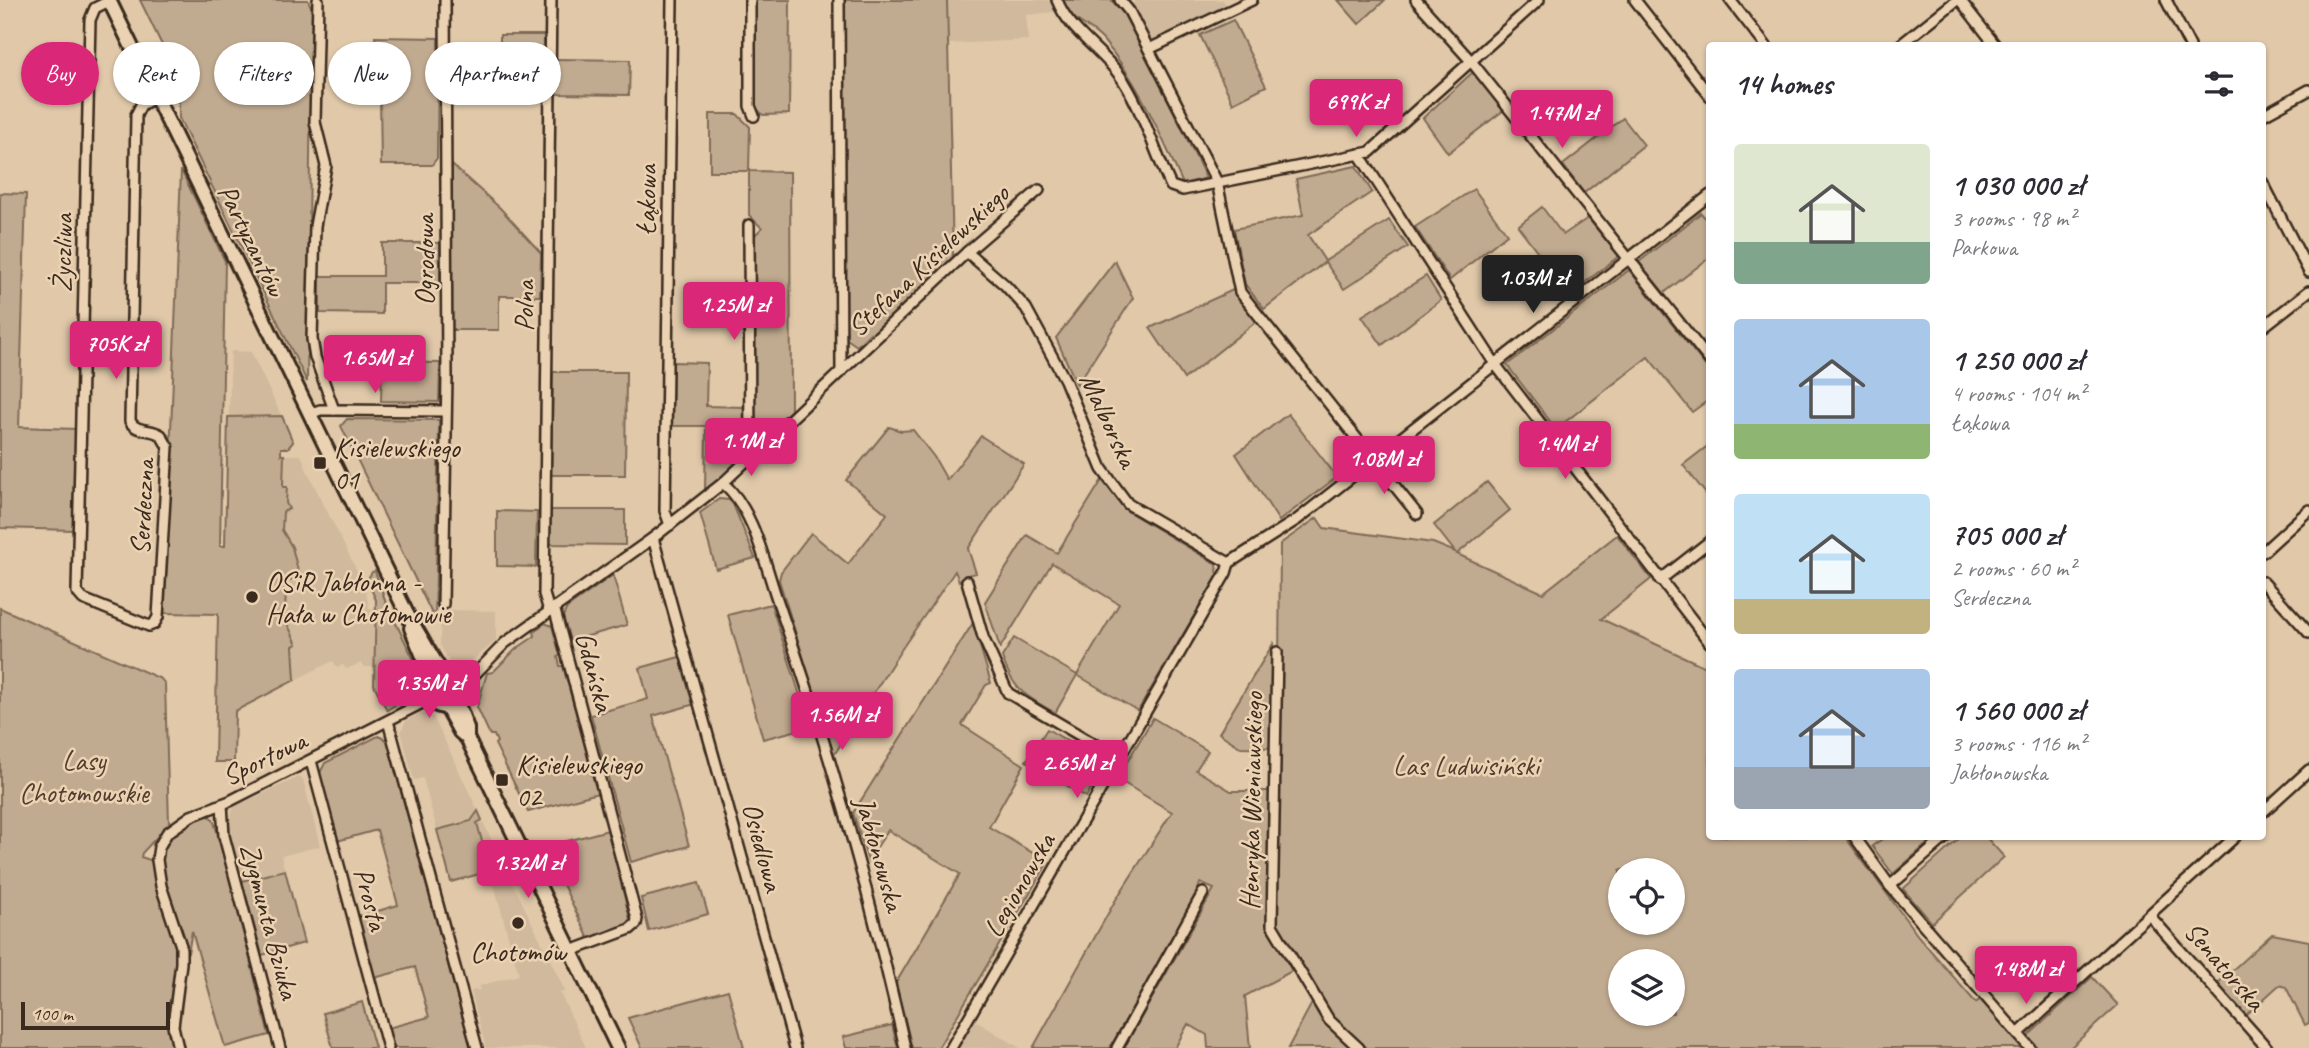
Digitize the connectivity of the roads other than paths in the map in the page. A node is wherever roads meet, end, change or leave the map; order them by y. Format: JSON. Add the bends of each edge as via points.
{"nodes":[{"id":1,"x":109,"y":0,"type":"edge"},
{"id":2,"x":318,"y":0,"type":"edge"},
{"id":3,"x":445,"y":0,"type":"edge"},
{"id":4,"x":551,"y":0,"type":"edge"},
{"id":5,"x":672,"y":0,"type":"edge"},
{"id":6,"x":750,"y":0,"type":"edge"},
{"id":7,"x":839,"y":0,"type":"edge"},
{"id":8,"x":1057,"y":0,"type":"edge"},
{"id":9,"x":1120,"y":0,"type":"edge"},
{"id":10,"x":1251,"y":0,"type":"edge"},
{"id":11,"x":1416,"y":0,"type":"edge"},
{"id":12,"x":1539,"y":0,"type":"edge"},
{"id":13,"x":1635,"y":0,"type":"edge"},
{"id":14,"x":1730,"y":0,"type":"edge"},
{"id":15,"x":1958,"y":0,"type":"edge"},
{"id":16,"x":2166,"y":0,"type":"edge"},
{"id":17,"x":129,"y":42,"type":"edge"},
{"id":18,"x":1763,"y":42,"type":"edge"},
{"id":19,"x":1904,"y":42,"type":"edge"},
{"id":20,"x":1993,"y":42,"type":"edge"},
{"id":21,"x":2188,"y":42,"type":"edge"},
{"id":22,"x":1149,"y":49,"type":"junction"},
{"id":23,"x":1471,"y":61,"type":"junction"},
{"id":24,"x":2309,"y":90,"type":"edge"},
{"id":25,"x":1706,"y":91,"type":"edge"},
{"id":26,"x":143,"y":105,"type":"edge"},
{"id":27,"x":160,"y":105,"type":"edge"},
{"id":28,"x":2266,"y":113,"type":"edge"},
{"id":29,"x":754,"y":116,"type":"dead end"},
{"id":30,"x":1359,"y":154,"type":"junction"},
{"id":31,"x":1217,"y":182,"type":"junction"},
{"id":32,"x":2266,"y":189,"type":"edge"},
{"id":33,"x":1039,"y":190,"type":"dead end"},
{"id":34,"x":1706,"y":198,"type":"edge"},
{"id":35,"x":749,"y":225,"type":"dead end"},
{"id":36,"x":967,"y":252,"type":"junction"},
{"id":37,"x":1629,"y":258,"type":"junction"},
{"id":38,"x":2309,"y":272,"type":"edge"},
{"id":39,"x":2309,"y":291,"type":"edge"},
{"id":40,"x":2266,"y":325,"type":"edge"},
{"id":41,"x":1706,"y":356,"type":"edge"},
{"id":42,"x":1495,"y":364,"type":"junction"},
{"id":43,"x":841,"y":372,"type":"junction"},
{"id":44,"x":334,"y":410,"type":"junction"},
{"id":45,"x":446,"y":411,"type":"junction"},
{"id":46,"x":310,"y":414,"type":"junction"},
{"id":47,"x":750,"y":458,"type":"junction"},
{"id":48,"x":1374,"y":460,"type":"junction"},
{"id":49,"x":723,"y":483,"type":"junction"},
{"id":50,"x":2309,"y":510,"type":"edge"},
{"id":51,"x":1417,"y":514,"type":"dead end"},
{"id":52,"x":670,"y":525,"type":"junction"},
{"id":53,"x":653,"y":538,"type":"junction"},
{"id":54,"x":1706,"y":544,"type":"edge"},
{"id":55,"x":2266,"y":549,"type":"edge"},
{"id":56,"x":1229,"y":563,"type":"junction"},
{"id":57,"x":1660,"y":580,"type":"junction"},
{"id":58,"x":967,"y":581,"type":"dead end"},
{"id":59,"x":2266,"y":585,"type":"edge"},
{"id":60,"x":83,"y":599,"type":"joint"},
{"id":61,"x":443,"y":604,"type":"dead end"},
{"id":62,"x":551,"y":609,"type":"junction"},
{"id":63,"x":2309,"y":633,"type":"edge"},
{"id":64,"x":1706,"y":638,"type":"edge"},
{"id":65,"x":1277,"y":652,"type":"dead end"},
{"id":66,"x":438,"y":678,"type":"junction"},
{"id":67,"x":459,"y":683,"type":"junction"},
{"id":68,"x":430,"y":699,"type":"junction"},
{"id":69,"x":452,"y":705,"type":"junction"},
{"id":70,"x":388,"y":721,"type":"junction"},
{"id":71,"x":1118,"y":758,"type":"junction"},
{"id":72,"x":311,"y":761,"type":"junction"},
{"id":73,"x":2309,"y":770,"type":"edge"},
{"id":74,"x":222,"y":804,"type":"junction"},
{"id":75,"x":2266,"y":809,"type":"edge"},
{"id":76,"x":1857,"y":840,"type":"edge"},
{"id":77,"x":1942,"y":840,"type":"edge"},
{"id":78,"x":2232,"y":840,"type":"edge"},
{"id":79,"x":1890,"y":886,"type":"junction"},
{"id":80,"x":1203,"y":893,"type":"dead end"},
{"id":81,"x":2149,"y":915,"type":"junction"},
{"id":82,"x":571,"y":951,"type":"junction"},
{"id":83,"x":2018,"y":1034,"type":"junction"},
{"id":84,"x":178,"y":1048,"type":"edge"},
{"id":85,"x":280,"y":1048,"type":"edge"},
{"id":86,"x":388,"y":1048,"type":"edge"},
{"id":87,"x":477,"y":1048,"type":"edge"},
{"id":88,"x":618,"y":1048,"type":"edge"},
{"id":89,"x":795,"y":1048,"type":"edge"},
{"id":90,"x":905,"y":1048,"type":"edge"},
{"id":91,"x":951,"y":1048,"type":"edge"},
{"id":92,"x":1117,"y":1048,"type":"edge"},
{"id":93,"x":1359,"y":1048,"type":"edge"},
{"id":94,"x":2030,"y":1048,"type":"edge"},
{"id":95,"x":2267,"y":1048,"type":"edge"}],
"edges":[{"from":1,"to":17,"type":"street","name":"Partyzantów"},
{"from":1,"to":60,"type":"street","name":"Życzliwa","via":[[95,8],[90,20],[77,590]]},
{"from":2,"to":44,"type":"street","via":[[314,122],[326,166],[315,226],[312,339]]},
{"from":3,"to":45,"type":"street","name":"Ogrodowa"},
{"from":4,"to":62,"type":"street","name":"Polna","via":[[544,594]]},
{"from":5,"to":52,"type":"street","name":"Łąkowa","via":[[665,511]]},
{"from":6,"to":29,"type":"street","via":[[750,106]]},
{"from":7,"to":43,"type":"street"},
{"from":8,"to":31,"type":"street","via":[[1126,84],[1171,186],[1183,190]]},
{"from":9,"to":22,"type":"street"},
{"from":10,"to":22,"type":"street"},
{"from":11,"to":23,"type":"street"},
{"from":12,"to":23,"type":"street"},
{"from":13,"to":25,"type":"street"},
{"from":14,"to":18,"type":"street"},
{"from":15,"to":19,"type":"street"},
{"from":15,"to":20,"type":"street"},
{"from":16,"to":21,"type":"street"},
{"from":22,"to":31,"type":"street"},
{"from":23,"to":30,"type":"street","via":[[1370,152]]},
{"from":23,"to":37,"type":"street"},
{"from":24,"to":28,"type":"street"},
{"from":26,"to":60,"type":"street","name":"Serdeczna","via":[[136,115],[130,421],[138,429],[161,435],[168,447],[158,617],[146,626]]},
{"from":27,"to":46,"type":"street","name":"Partyzantów"},
{"from":30,"to":31,"type":"street"},
{"from":30,"to":42,"type":"street"},
{"from":31,"to":48,"type":"street","via":[[1240,292]]},
{"from":32,"to":38,"type":"street"},
{"from":33,"to":36,"type":"street","name":"Stefana Kisielewskiego"},
{"from":34,"to":37,"type":"street"},
{"from":35,"to":47,"type":"street"},
{"from":36,"to":43,"type":"street","name":"Stefana Kisielewskiego"},
{"from":36,"to":56,"type":"street","name":"Malborska","via":[[1026,308],[1065,380],[1102,469],[1128,504]]},
{"from":37,"to":41,"type":"street"},
{"from":37,"to":42,"type":"street"},
{"from":39,"to":40,"type":"street"},
{"from":42,"to":48,"type":"street"},
{"from":42,"to":57,"type":"street"},
{"from":43,"to":47,"type":"street","name":"Stefana Kisielewskiego"},
{"from":44,"to":45,"type":"street"},
{"from":44,"to":46,"type":"street"},
{"from":45,"to":61,"type":"street","name":"Ogrodowa"},
{"from":46,"to":66,"type":"street","name":"Partyzantów","via":[[423,638]]},
{"from":47,"to":49,"type":"street","name":"Stefana Kisielewskiego"},
{"from":48,"to":51,"type":"street"},
{"from":48,"to":56,"type":"street","via":[[1279,533]]},
{"from":49,"to":52,"type":"street","name":"Stefana Kisielewskiego"},
{"from":49,"to":90,"type":"street","name":"Jabłonowska","via":[[741,503],[789,633],[855,848]]},
{"from":50,"to":55,"type":"street"},
{"from":52,"to":53,"type":"street","name":"Stefana Kisielewskiego"},
{"from":53,"to":62,"type":"street","name":"Stefana Kisielewskiego"},
{"from":53,"to":89,"type":"street","name":"Osiedlowa"},
{"from":54,"to":57,"type":"street"},
{"from":56,"to":71,"type":"street","name":"Legionowska"},
{"from":57,"to":64,"type":"street"},
{"from":58,"to":71,"type":"street","via":[[983,636],[1008,693]]},
{"from":59,"to":63,"type":"street"},
{"from":62,"to":67,"type":"street","name":"Stefana Kisielewskiego"},
{"from":62,"to":82,"type":"street","name":"Gdańska","via":[[637,919],[630,929]]},
{"from":65,"to":93,"type":"street","name":"Henryka Wieniawskiego","via":[[1272,925],[1329,1020]]},
{"from":66,"to":67,"type":"street","via":[[452,677]]},
{"from":66,"to":68,"type":"street","via":[[428,691]]},
{"from":67,"to":69,"type":"street","via":[[461,692]]},
{"from":68,"to":69,"type":"street","via":[[438,707]]},
{"from":68,"to":70,"type":"street","name":"Sportowa"},
{"from":69,"to":82,"type":"street"},
{"from":70,"to":72,"type":"street","name":"Sportowa"},
{"from":70,"to":87,"type":"street"},
{"from":71,"to":91,"type":"street","name":"Legionowska"},
{"from":72,"to":74,"type":"street","name":"Sportowa"},
{"from":72,"to":86,"type":"street","name":"Prosta"},
{"from":73,"to":75,"type":"street"},
{"from":74,"to":84,"type":"street","name":"Sportowa","via":[[191,816],[167,833],[159,847],[161,886],[181,946],[173,1026]]},
{"from":74,"to":85,"type":"street","name":"Zygmunta Bziuka","via":[[224,836]]},
{"from":76,"to":79,"type":"street"},
{"from":77,"to":79,"type":"street"},
{"from":78,"to":81,"type":"street"},
{"from":79,"to":83,"type":"street"},
{"from":80,"to":92,"type":"street"},
{"from":81,"to":83,"type":"street"},
{"from":81,"to":95,"type":"street","name":"Senatorska"},
{"from":82,"to":88,"type":"street"},
{"from":83,"to":94,"type":"street"}]}
